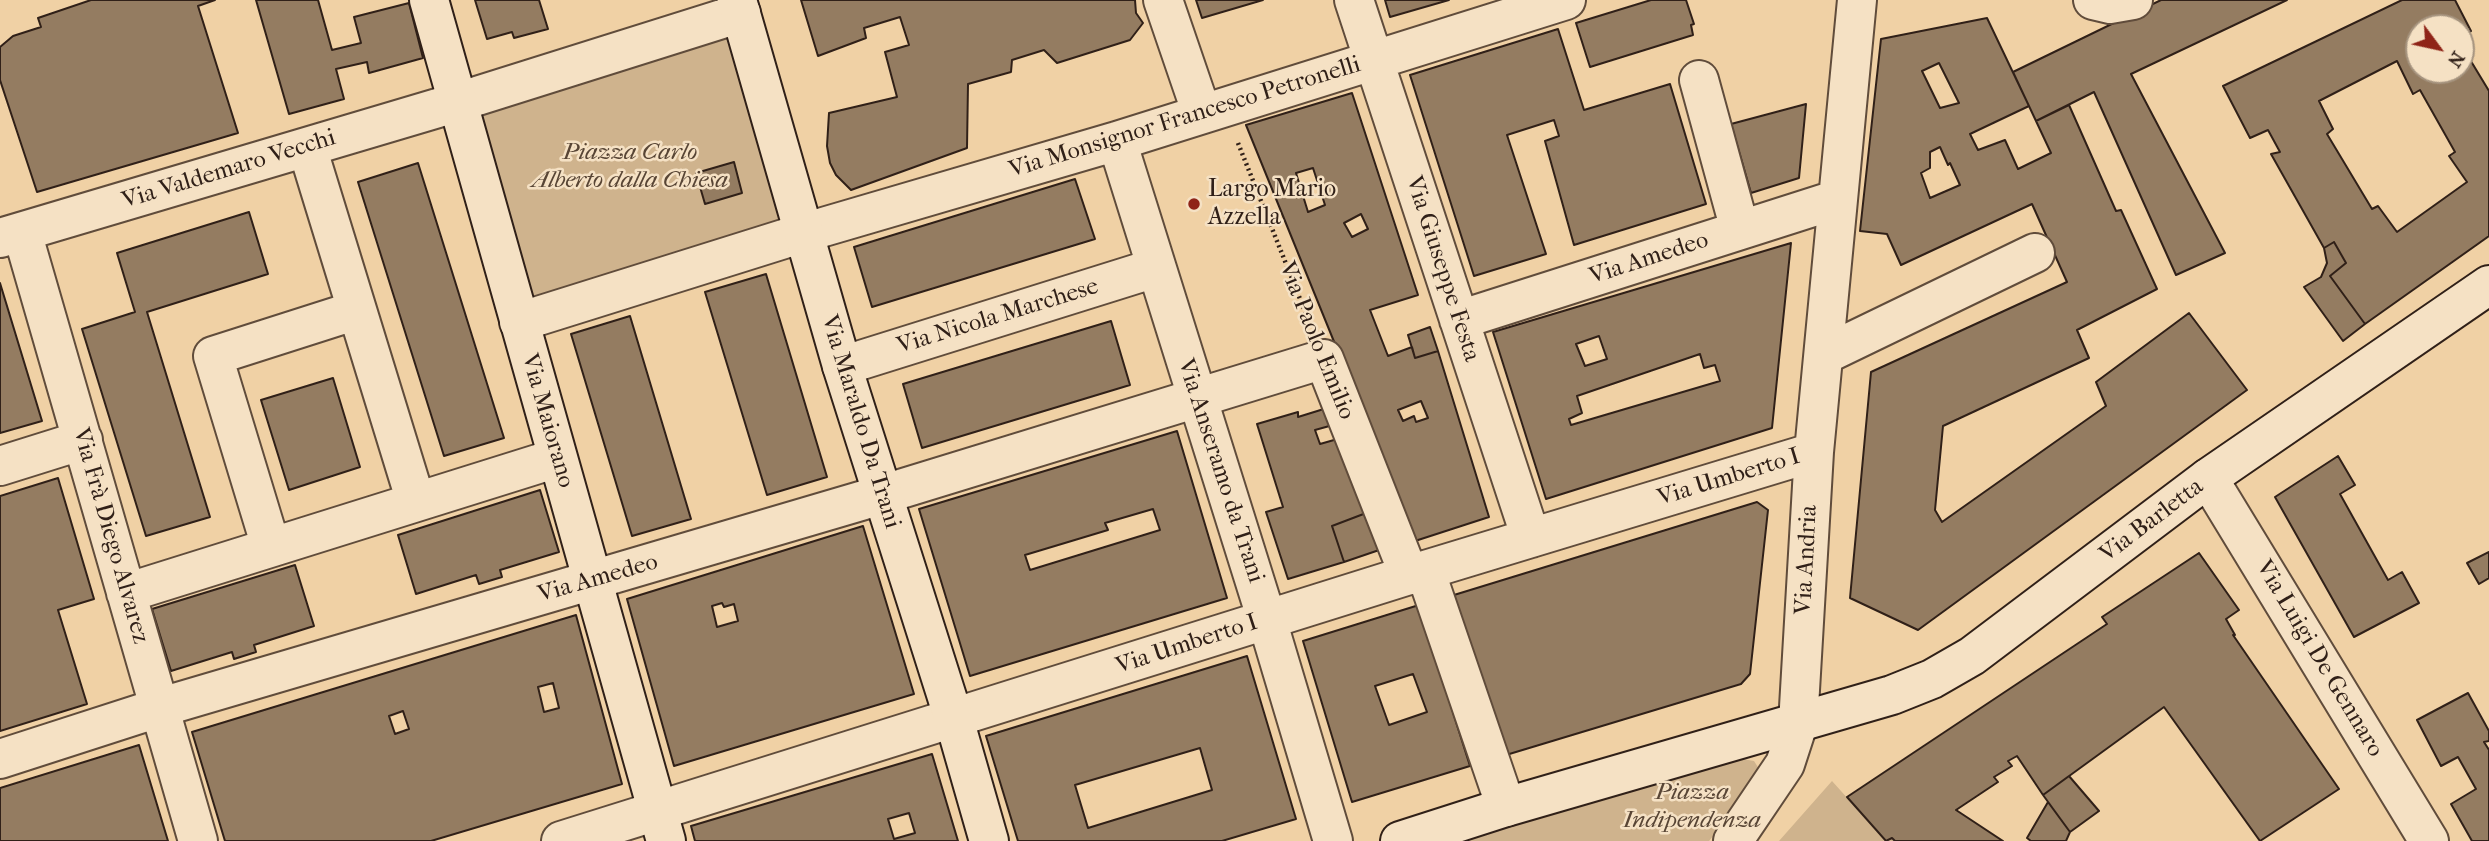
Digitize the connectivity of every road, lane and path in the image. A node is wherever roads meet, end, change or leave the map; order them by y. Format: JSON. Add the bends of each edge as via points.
{"nodes":[{"id":1,"x":429,"y":0,"type":"edge"},
{"id":2,"x":1163,"y":0,"type":"edge"},
{"id":3,"x":1354,"y":0,"type":"edge"},
{"id":4,"x":1566,"y":0,"type":"edge"},
{"id":5,"x":1857,"y":0,"type":"edge"},
{"id":6,"x":2093,"y":0,"type":"edge"},
{"id":7,"x":2133,"y":0,"type":"edge"},
{"id":8,"x":739,"y":6,"type":"edge"},
{"id":9,"x":1374,"y":59,"type":"junction"},
{"id":10,"x":1699,"y":79,"type":"dead end"},
{"id":11,"x":458,"y":102,"type":"junction"},
{"id":12,"x":1213,"y":110,"type":"junction"},
{"id":13,"x":1117,"y":141,"type":"junction"},
{"id":14,"x":307,"y":147,"type":"junction"},
{"id":15,"x":1838,"y":199,"type":"junction"},
{"id":16,"x":1741,"y":230,"type":"junction"},
{"id":17,"x":803,"y":233,"type":"junction"},
{"id":18,"x":11,"y":235,"type":"edge"},
{"id":19,"x":2035,"y":253,"type":"dead end"},
{"id":20,"x":1155,"y":268,"type":"junction"},
{"id":21,"x":2489,"y":285,"type":"edge"},
{"id":22,"x":357,"y":310,"type":"junction"},
{"id":23,"x":1459,"y":320,"type":"junction"},
{"id":24,"x":519,"y":322,"type":"junction"},
{"id":25,"x":1824,"y":355,"type":"junction"},
{"id":26,"x":1324,"y":359,"type":"junction"},
{"id":27,"x":842,"y":366,"type":"junction"},
{"id":28,"x":1197,"y":399,"type":"junction"},
{"id":29,"x":83,"y":440,"type":"junction"},
{"id":30,"x":1814,"y":452,"type":"junction"},
{"id":31,"x":557,"y":457,"type":"junction"},
{"id":32,"x":0,"y":466,"type":"edge"},
{"id":33,"x":2208,"y":478,"type":"junction"},
{"id":34,"x":881,"y":495,"type":"junction"},
{"id":35,"x":416,"y":502,"type":"junction"},
{"id":36,"x":1531,"y":538,"type":"junction"},
{"id":37,"x":271,"y":547,"type":"junction"},
{"id":38,"x":1417,"y":573,"type":"junction"},
{"id":39,"x":592,"y":580,"type":"junction"},
{"id":40,"x":126,"y":593,"type":"junction"},
{"id":41,"x":1267,"y":620,"type":"junction"},
{"id":42,"x":159,"y":708,"type":"junction"},
{"id":43,"x":954,"y":719,"type":"junction"},
{"id":44,"x":1798,"y":724,"type":"junction"},
{"id":45,"x":0,"y":760,"type":"edge"},
{"id":46,"x":1506,"y":807,"type":"junction"},
{"id":47,"x":661,"y":827,"type":"edge"},
{"id":48,"x":198,"y":841,"type":"edge"},
{"id":49,"x":561,"y":841,"type":"edge"},
{"id":50,"x":989,"y":841,"type":"edge"},
{"id":51,"x":1333,"y":841,"type":"edge"},
{"id":52,"x":1400,"y":841,"type":"edge"},
{"id":53,"x":1733,"y":841,"type":"edge"},
{"id":54,"x":2429,"y":841,"type":"edge"}],
"edges":[{"from":1,"to":11,"type":"street","name":"Via Maiorano"},
{"from":2,"to":12,"type":"street"},
{"from":3,"to":9,"type":"street","name":"Via Giuseppe Festa"},
{"from":4,"to":9,"type":"street","name":"Via Monsignor Francesco Petronelli"},
{"from":5,"to":15,"type":"street","name":"Via Andria"},
{"from":6,"to":7,"type":"street","via":[[2110,4]]},
{"from":8,"to":11,"type":"street"},
{"from":8,"to":17,"type":"street","name":"Via Maraldo Da Trani"},
{"from":9,"to":12,"type":"street","name":"Via Monsignor Francesco Petronelli"},
{"from":9,"to":23,"type":"street","name":"Via Giuseppe Festa"},
{"from":10,"to":16,"type":"street"},
{"from":11,"to":14,"type":"street","name":"Via Valdemaro Vecchi"},
{"from":11,"to":24,"type":"street","name":"Via Maiorano"},
{"from":12,"to":13,"type":"street","name":"Via Monsignor Francesco Petronelli"},
{"from":12,"to":26,"type":"path","name":"Via Paolo Emilio"},
{"from":13,"to":17,"type":"street","name":"Via Monsignor Francesco Petronelli"},
{"from":13,"to":20,"type":"street","name":"Via Anseramo da Trani"},
{"from":14,"to":18,"type":"street","name":"Via Valdemaro Vecchi"},
{"from":14,"to":22,"type":"street"},
{"from":15,"to":16,"type":"street","name":"Via Amedeo"},
{"from":15,"to":25,"type":"street","name":"Via Andria"},
{"from":16,"to":23,"type":"street","name":"Via Amedeo"},
{"from":17,"to":24,"type":"street"},
{"from":17,"to":27,"type":"street","name":"Via Maraldo Da Trani"},
{"from":18,"to":29,"type":"street","name":"Via Frà Diego Alvarez"},
{"from":19,"to":25,"type":"street"},
{"from":20,"to":27,"type":"street","name":"Via Nicola Marchese"},
{"from":20,"to":28,"type":"street","name":"Via Anseramo da Trani"},
{"from":21,"to":33,"type":"street","name":"Via Barletta"},
{"from":22,"to":35,"type":"street"},
{"from":22,"to":37,"type":"street","via":[[214,356]]},
{"from":23,"to":36,"type":"street","name":"Via Giuseppe Festa"},
{"from":24,"to":31,"type":"street","name":"Via Maiorano"},
{"from":25,"to":30,"type":"street","name":"Via Andria"},
{"from":26,"to":28,"type":"street"},
{"from":26,"to":38,"type":"street","name":"Via Paolo Emilio"},
{"from":27,"to":34,"type":"street","name":"Via Maraldo Da Trani"},
{"from":28,"to":34,"type":"street","name":"Via Amedeo"},
{"from":28,"to":41,"type":"street","name":"Via Anseramo da Trani"},
{"from":29,"to":32,"type":"street"},
{"from":29,"to":40,"type":"street","name":"Via Frà Diego Alvarez"},
{"from":30,"to":36,"type":"street","name":"Via Umberto I"},
{"from":30,"to":44,"type":"street","name":"Via Andria"},
{"from":31,"to":35,"type":"street"},
{"from":31,"to":39,"type":"street","name":"Via Maiorano"},
{"from":33,"to":44,"type":"street","name":"Via Barletta","via":[[1972,656],[1892,695]]},
{"from":33,"to":54,"type":"street","name":"Via Luigi De Gennaro"},
{"from":34,"to":39,"type":"street","name":"Via Amedeo"},
{"from":34,"to":43,"type":"street","name":"Via Maraldo Da Trani"},
{"from":35,"to":37,"type":"street"},
{"from":36,"to":38,"type":"street","name":"Via Umberto I"},
{"from":37,"to":40,"type":"street"},
{"from":38,"to":41,"type":"street","name":"Via Umberto I"},
{"from":38,"to":46,"type":"street","name":"Via Paolo Emilio"},
{"from":39,"to":42,"type":"street","name":"Via Amedeo"},
{"from":39,"to":47,"type":"street","name":"Via Maiorano"},
{"from":40,"to":42,"type":"street","name":"Via Frà Diego Alvarez"},
{"from":41,"to":43,"type":"street","name":"Via Umberto I"},
{"from":41,"to":51,"type":"street","name":"Via Anseramo da Trani"},
{"from":42,"to":45,"type":"street","name":"Via Amedeo"},
{"from":42,"to":48,"type":"street","name":"Via Frà Diego Alvarez"},
{"from":43,"to":47,"type":"street","name":"Via Umberto I"},
{"from":43,"to":50,"type":"street","name":"Via Maraldo Da Trani"},
{"from":44,"to":46,"type":"street"},
{"from":44,"to":53,"type":"street","via":[[1785,764]]},
{"from":46,"to":52,"type":"street"},
{"from":47,"to":49,"type":"street","name":"Via Umberto I"}]}
